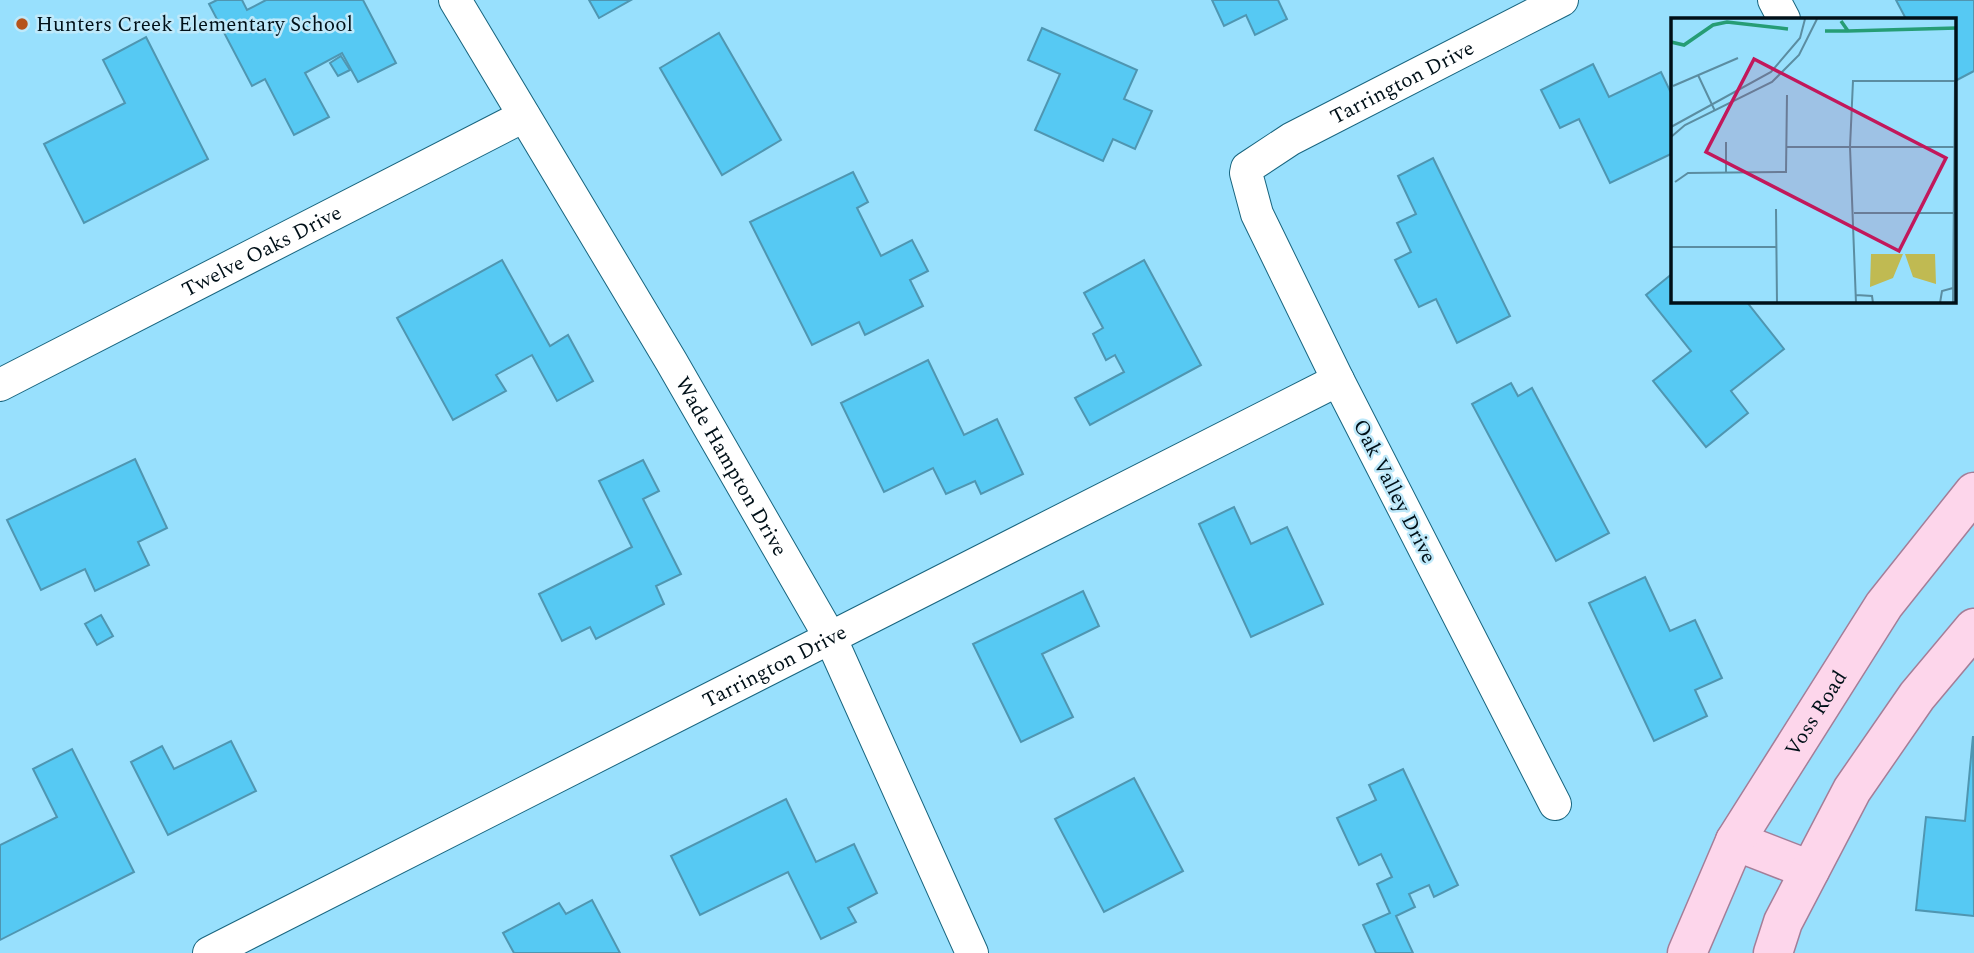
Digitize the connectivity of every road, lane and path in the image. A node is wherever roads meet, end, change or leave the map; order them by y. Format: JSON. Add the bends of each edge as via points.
{"nodes":[{"id":1,"x":455,"y":0,"type":"edge"},
{"id":2,"x":1562,"y":0,"type":"edge"},
{"id":3,"x":1774,"y":0,"type":"edge"},
{"id":4,"x":1783,"y":18,"type":"edge"},
{"id":5,"x":524,"y":116,"type":"junction"},
{"id":6,"x":1246,"y":173,"type":"joint"},
{"id":7,"x":1338,"y":380,"type":"junction"},
{"id":8,"x":0,"y":385,"type":"edge"},
{"id":9,"x":1974,"y":492,"type":"edge"},
{"id":10,"x":1974,"y":628,"type":"edge"},
{"id":11,"x":831,"y":639,"type":"junction"},
{"id":12,"x":1555,"y":804,"type":"dead end"},
{"id":13,"x":1735,"y":841,"type":"junction"},
{"id":14,"x":1810,"y":870,"type":"junction"},
{"id":15,"x":209,"y":953,"type":"edge"},
{"id":16,"x":972,"y":953,"type":"edge"},
{"id":17,"x":1687,"y":953,"type":"edge"},
{"id":18,"x":1773,"y":953,"type":"edge"}],
"edges":[{"from":1,"to":5,"type":"street","name":"Wade Hampton Drive"},
{"from":2,"to":6,"type":"street","name":"Tarrington Drive","via":[[1292,138]]},
{"from":3,"to":4,"type":"street"},
{"from":5,"to":8,"type":"street","name":"Twelve Oaks Drive"},
{"from":5,"to":11,"type":"street","name":"Wade Hampton Drive"},
{"from":6,"to":7,"type":"street","name":"Oak Valley Drive","via":[[1257,214]]},
{"from":7,"to":11,"type":"street","name":"Tarrington Drive"},
{"from":7,"to":12,"type":"street","name":"Oak Valley Drive"},
{"from":9,"to":13,"type":"main road","name":"Voss Road","via":[[1884,605]]},
{"from":10,"to":14,"type":"main road","via":[[1917,696],[1852,790]]},
{"from":11,"to":15,"type":"street","name":"Tarrington Drive"},
{"from":11,"to":16,"type":"street","name":"Wade Hampton Drive"},
{"from":13,"to":14,"type":"main road"},
{"from":13,"to":17,"type":"main road","name":"Voss Road"},
{"from":14,"to":18,"type":"main road"}]}
